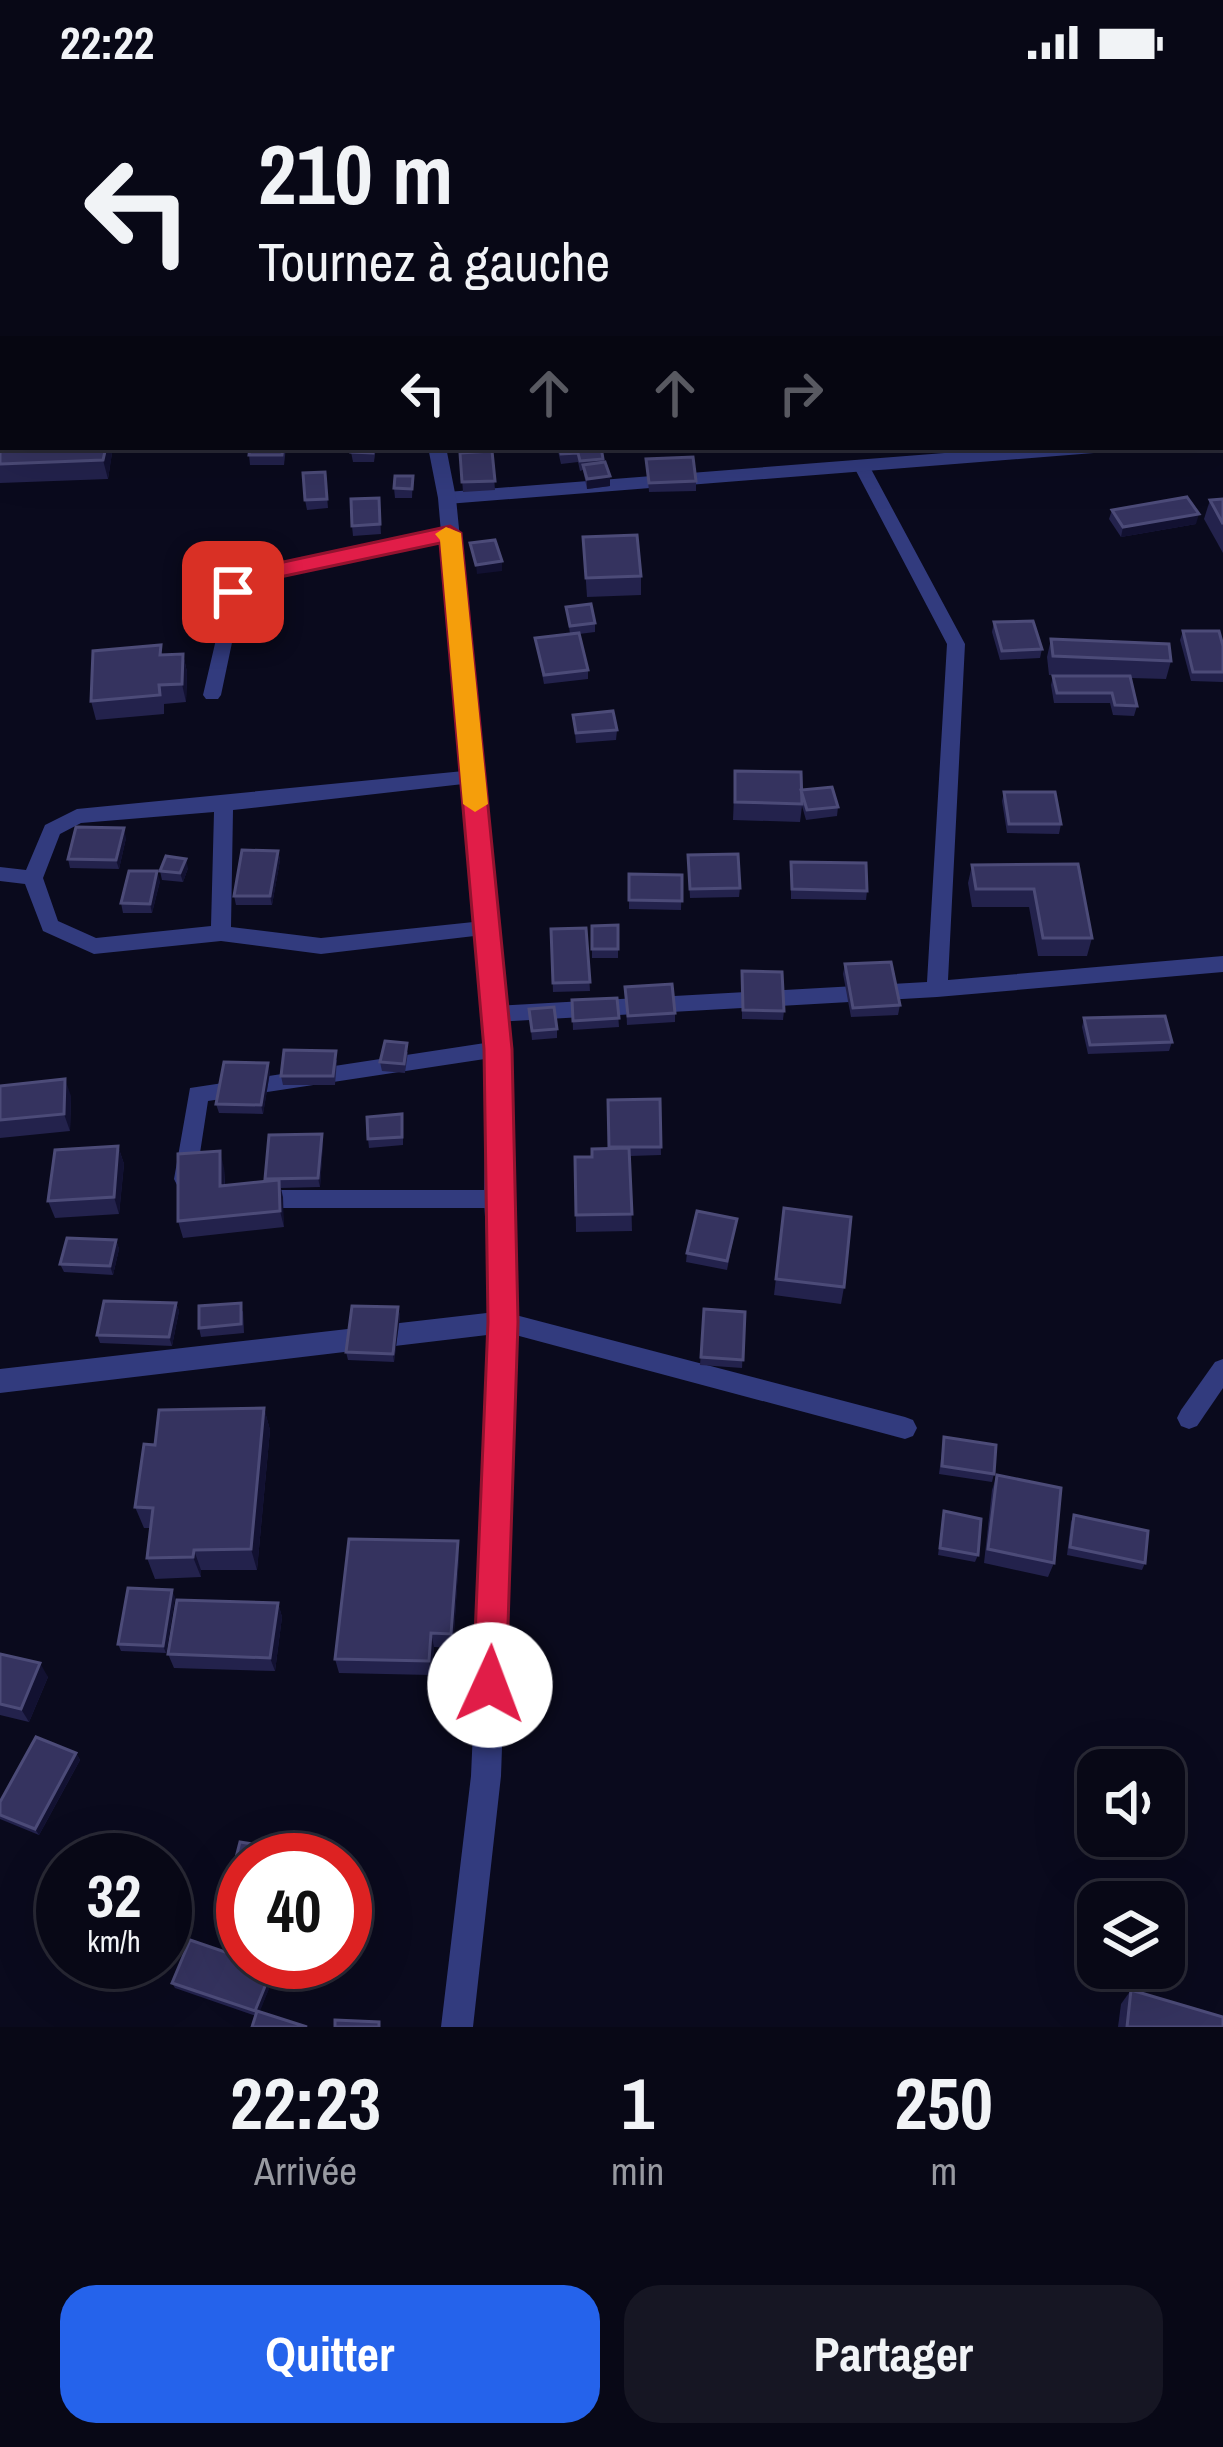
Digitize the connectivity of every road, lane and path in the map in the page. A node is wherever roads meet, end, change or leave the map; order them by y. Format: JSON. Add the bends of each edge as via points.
{"nodes":[{"id":1,"x":437,"y":450,"type":"edge"},
{"id":2,"x":1032,"y":450,"type":"edge"},
{"id":3,"x":969,"y":453,"type":"edge"},
{"id":4,"x":863,"y":469,"type":"junction"},
{"id":5,"x":447,"y":498,"type":"junction"},
{"id":6,"x":450,"y":533,"type":"junction"},
{"id":7,"x":212,"y":695,"type":"dead end"},
{"id":8,"x":474,"y":778,"type":"junction"},
{"id":9,"x":224,"y":805,"type":"junction"},
{"id":10,"x":0,"y":874,"type":"edge"},
{"id":11,"x":33,"y":878,"type":"junction"},
{"id":12,"x":483,"y":928,"type":"junction"},
{"id":13,"x":220,"y":932,"type":"junction"},
{"id":14,"x":1223,"y":964,"type":"edge"},
{"id":15,"x":937,"y":989,"type":"junction"},
{"id":16,"x":495,"y":1014,"type":"junction"},
{"id":17,"x":498,"y":1049,"type":"junction"},
{"id":18,"x":497,"y":1199,"type":"junction"},
{"id":19,"x":503,"y":1322,"type":"junction"},
{"id":20,"x":1223,"y":1369,"type":"edge"},
{"id":21,"x":0,"y":1381,"type":"edge"},
{"id":22,"x":1189,"y":1418,"type":"dead end"},
{"id":23,"x":905,"y":1428,"type":"dead end"},
{"id":24,"x":457,"y":2027,"type":"edge"}],
"edges":[{"from":1,"to":5,"type":"street"},
{"from":2,"to":3,"type":"street"},
{"from":3,"to":4,"type":"street"},
{"from":4,"to":5,"type":"street"},
{"from":4,"to":15,"type":"lane","via":[[956,644]]},
{"from":5,"to":6,"type":"street"},
{"from":6,"to":7,"type":"lane","via":[[273,571],[233,592]]},
{"from":6,"to":8,"type":"street"},
{"from":8,"to":9,"type":"lane"},
{"from":8,"to":12,"type":"street"},
{"from":9,"to":11,"type":"lane","via":[[76,816],[52,830]]},
{"from":9,"to":13,"type":"lane"},
{"from":10,"to":11,"type":"lane"},
{"from":11,"to":13,"type":"lane","via":[[50,926],[94,946]]},
{"from":12,"to":13,"type":"lane","via":[[321,946]]},
{"from":12,"to":16,"type":"street"},
{"from":14,"to":15,"type":"lane"},
{"from":15,"to":16,"type":"lane"},
{"from":16,"to":17,"type":"street"},
{"from":17,"to":18,"type":"street"},
{"from":17,"to":18,"type":"lane","via":[[198,1094],[182,1199]]},
{"from":18,"to":19,"type":"street"},
{"from":19,"to":21,"type":"street"},
{"from":19,"to":23,"type":"lane"},
{"from":19,"to":24,"type":"street","via":[[486,1776]]},
{"from":20,"to":22,"type":"lane"}]}
